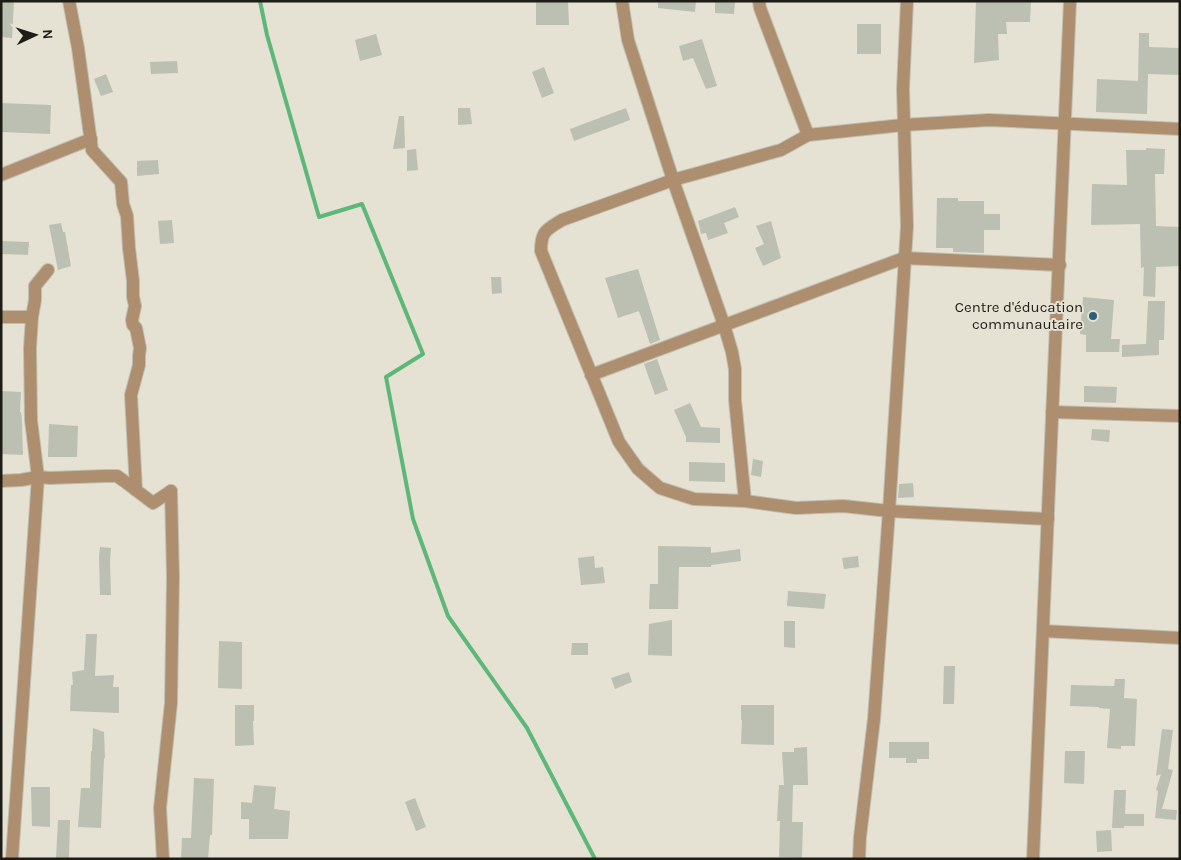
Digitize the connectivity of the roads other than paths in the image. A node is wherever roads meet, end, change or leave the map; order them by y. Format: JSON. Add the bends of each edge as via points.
{"nodes":[{"id":1,"x":69,"y":1,"type":"edge"},
{"id":2,"x":622,"y":1,"type":"edge"},
{"id":3,"x":759,"y":1,"type":"edge"},
{"id":4,"x":907,"y":1,"type":"edge"},
{"id":5,"x":1070,"y":1,"type":"edge"},
{"id":6,"x":1065,"y":124,"type":"junction"},
{"id":7,"x":903,"y":125,"type":"junction"},
{"id":8,"x":1180,"y":129,"type":"edge"},
{"id":9,"x":808,"y":135,"type":"junction"},
{"id":10,"x":91,"y":139,"type":"junction"},
{"id":11,"x":1,"y":175,"type":"edge"},
{"id":12,"x":673,"y":180,"type":"junction"},
{"id":13,"x":904,"y":258,"type":"junction"},
{"id":14,"x":1060,"y":265,"type":"junction"},
{"id":15,"x":48,"y":270,"type":"dead end"},
{"id":16,"x":1,"y":317,"type":"edge"},
{"id":17,"x":32,"y":317,"type":"junction"},
{"id":18,"x":724,"y":325,"type":"junction"},
{"id":19,"x":591,"y":375,"type":"junction"},
{"id":20,"x":1052,"y":412,"type":"junction"},
{"id":21,"x":1180,"y":416,"type":"edge"},
{"id":22,"x":38,"y":477,"type":"junction"},
{"id":23,"x":1,"y":482,"type":"edge"},
{"id":24,"x":136,"y":490,"type":"junction"},
{"id":25,"x":745,"y":500,"type":"junction"},
{"id":26,"x":889,"y":511,"type":"junction"},
{"id":27,"x":1048,"y":519,"type":"junction"},
{"id":28,"x":1043,"y":631,"type":"junction"},
{"id":29,"x":1180,"y":638,"type":"edge"},
{"id":30,"x":12,"y":859,"type":"edge"},
{"id":31,"x":163,"y":859,"type":"edge"},
{"id":32,"x":859,"y":859,"type":"edge"},
{"id":33,"x":1033,"y":859,"type":"edge"}],
"edges":[{"from":1,"to":10,"type":"street"},
{"from":2,"to":12,"type":"street","via":[[628,40]]},
{"from":3,"to":9,"type":"street"},
{"from":4,"to":7,"type":"street"},
{"from":5,"to":6,"type":"street"},
{"from":6,"to":7,"type":"street","via":[[989,120]]},
{"from":6,"to":8,"type":"street"},
{"from":6,"to":14,"type":"street"},
{"from":7,"to":9,"type":"street"},
{"from":7,"to":13,"type":"street"},
{"from":9,"to":12,"type":"street","via":[[781,150]]},
{"from":10,"to":11,"type":"street"},
{"from":10,"to":24,"type":"street","via":[[92,150],[121,182],[127,216],[134,281],[132,320],[140,348],[131,396]]},
{"from":12,"to":18,"type":"street"},
{"from":12,"to":19,"type":"street","via":[[562,220],[546,229],[541,240],[541,251]]},
{"from":13,"to":14,"type":"street"},
{"from":13,"to":18,"type":"street"},
{"from":13,"to":26,"type":"street"},
{"from":14,"to":20,"type":"street"},
{"from":15,"to":17,"type":"street","via":[[35,286]]},
{"from":16,"to":17,"type":"street"},
{"from":17,"to":22,"type":"street","via":[[31,420]]},
{"from":18,"to":19,"type":"street"},
{"from":18,"to":25,"type":"street","via":[[735,368]]},
{"from":19,"to":25,"type":"street","via":[[619,442],[638,470],[660,488],[694,499]]},
{"from":20,"to":21,"type":"street"},
{"from":20,"to":27,"type":"street"},
{"from":22,"to":23,"type":"street"},
{"from":22,"to":24,"type":"street","via":[[117,476]]},
{"from":22,"to":30,"type":"street"},
{"from":24,"to":31,"type":"street","via":[[153,502],[171,491],[170,703],[160,808]]},
{"from":25,"to":26,"type":"street","via":[[796,508],[843,506]]},
{"from":26,"to":27,"type":"street"},
{"from":26,"to":32,"type":"street","via":[[874,719]]},
{"from":27,"to":28,"type":"street"},
{"from":28,"to":29,"type":"street"},
{"from":28,"to":33,"type":"street"}]}
